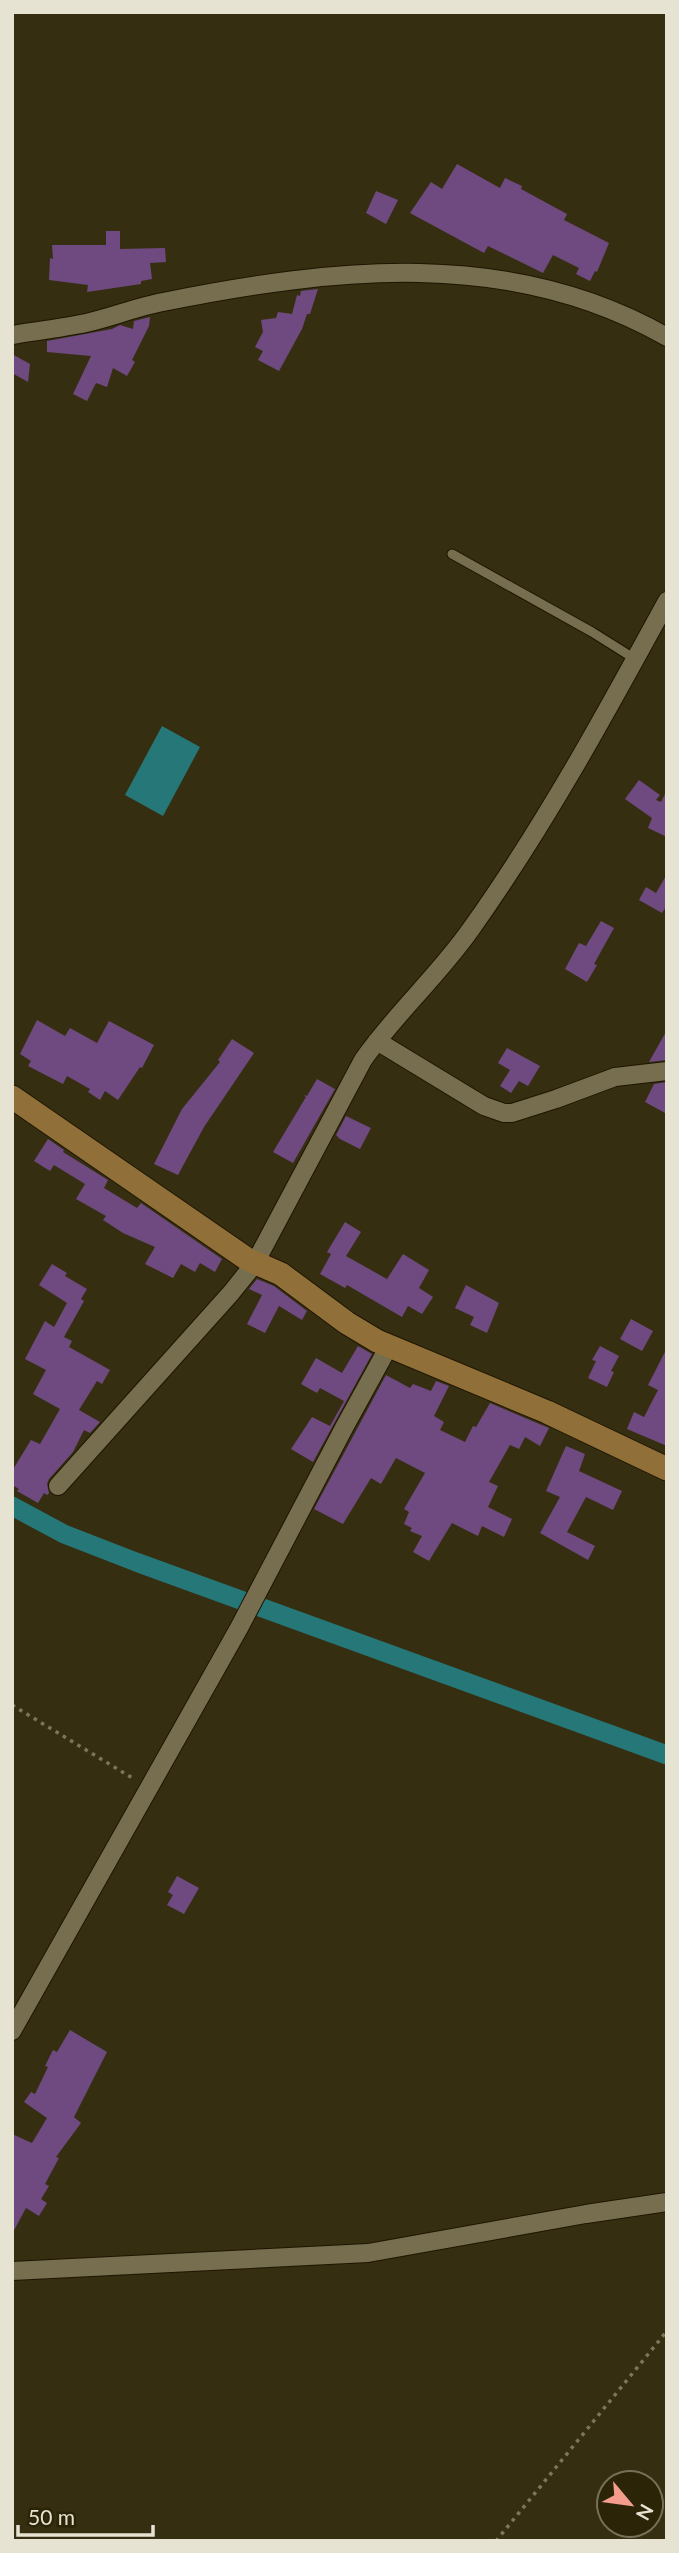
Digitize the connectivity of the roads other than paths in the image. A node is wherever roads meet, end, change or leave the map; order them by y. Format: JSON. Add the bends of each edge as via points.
{"nodes":[{"id":1,"x":12,"y":335,"type":"edge"},
{"id":2,"x":667,"y":337,"type":"edge"},
{"id":3,"x":452,"y":554,"type":"dead end"},
{"id":4,"x":667,"y":601,"type":"edge"},
{"id":5,"x":635,"y":659,"type":"junction"},
{"id":6,"x":377,"y":1041,"type":"junction"},
{"id":7,"x":667,"y":1071,"type":"edge"},
{"id":8,"x":12,"y":1097,"type":"edge"},
{"id":9,"x":255,"y":1263,"type":"junction"},
{"id":10,"x":389,"y":1346,"type":"junction"},
{"id":11,"x":667,"y":1469,"type":"edge"},
{"id":12,"x":58,"y":1486,"type":"dead end"},
{"id":13,"x":12,"y":2031,"type":"edge"},
{"id":14,"x":667,"y":2202,"type":"edge"},
{"id":15,"x":12,"y":2271,"type":"edge"}],
"edges":[{"from":1,"to":2,"type":"street","via":[[264,283],[397,272],[462,274],[534,285],[598,303]]},
{"from":3,"to":5,"type":"lane"},
{"from":4,"to":5,"type":"street"},
{"from":5,"to":6,"type":"street","via":[[562,790],[483,912]]},
{"from":6,"to":7,"type":"street","via":[[484,1106],[504,1113],[614,1077]]},
{"from":6,"to":9,"type":"street","via":[[324,1129]]},
{"from":8,"to":9,"type":"street"},
{"from":9,"to":10,"type":"street","via":[[281,1274],[347,1323]]},
{"from":9,"to":12,"type":"street"},
{"from":10,"to":11,"type":"street","via":[[547,1412]]},
{"from":10,"to":13,"type":"street","via":[[239,1628]]},
{"from":14,"to":15,"type":"street","via":[[368,2253]]}]}
